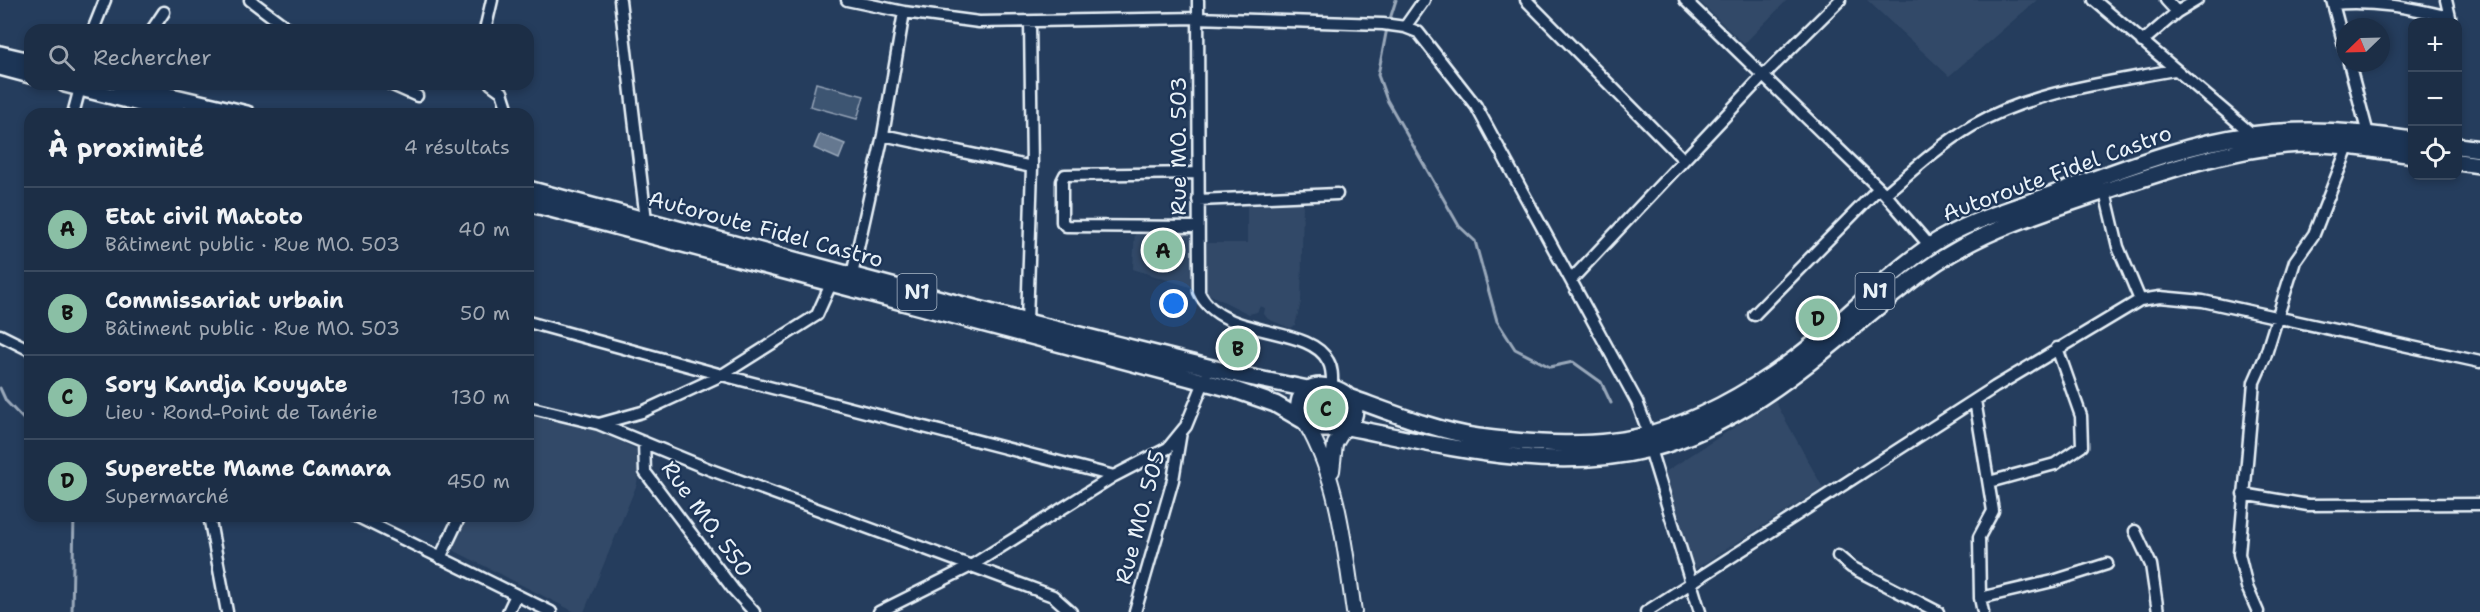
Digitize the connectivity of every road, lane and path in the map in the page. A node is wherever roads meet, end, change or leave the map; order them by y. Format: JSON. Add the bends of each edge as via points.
{"nodes":[{"id":1,"x":105,"y":0,"type":"edge"},
{"id":2,"x":250,"y":0,"type":"edge"},
{"id":3,"x":492,"y":0,"type":"edge"},
{"id":4,"x":620,"y":0,"type":"edge"},
{"id":5,"x":847,"y":0,"type":"edge"},
{"id":6,"x":1198,"y":0,"type":"edge"},
{"id":7,"x":1424,"y":0,"type":"edge"},
{"id":8,"x":1526,"y":0,"type":"edge"},
{"id":9,"x":1685,"y":0,"type":"edge"},
{"id":10,"x":1840,"y":0,"type":"edge"},
{"id":11,"x":2094,"y":0,"type":"edge"},
{"id":12,"x":2166,"y":0,"type":"edge"},
{"id":13,"x":2197,"y":0,"type":"edge"},
{"id":14,"x":2446,"y":0,"type":"edge"},
{"id":15,"x":2332,"y":2,"type":"edge"},
{"id":16,"x":164,"y":12,"type":"dead end"},
{"id":17,"x":904,"y":12,"type":"junction"},
{"id":18,"x":2176,"y":12,"type":"junction"},
{"id":19,"x":1197,"y":18,"type":"junction"},
{"id":20,"x":2336,"y":18,"type":"edge"},
{"id":21,"x":1030,"y":22,"type":"junction"},
{"id":22,"x":95,"y":24,"type":"edge"},
{"id":23,"x":157,"y":24,"type":"edge"},
{"id":24,"x":282,"y":24,"type":"edge"},
{"id":25,"x":486,"y":24,"type":"edge"},
{"id":26,"x":1394,"y":25,"type":"junction"},
{"id":27,"x":2142,"y":42,"type":"junction"},
{"id":28,"x":0,"y":54,"type":"edge"},
{"id":29,"x":24,"y":60,"type":"edge"},
{"id":30,"x":0,"y":67,"type":"edge"},
{"id":31,"x":2174,"y":70,"type":"junction"},
{"id":32,"x":2351,"y":72,"type":"edge"},
{"id":33,"x":24,"y":73,"type":"edge"},
{"id":34,"x":1762,"y":77,"type":"junction"},
{"id":35,"x":73,"y":90,"type":"edge"},
{"id":36,"x":88,"y":90,"type":"edge"},
{"id":37,"x":149,"y":90,"type":"edge"},
{"id":38,"x":404,"y":90,"type":"edge"},
{"id":39,"x":498,"y":90,"type":"edge"},
{"id":40,"x":417,"y":96,"type":"dead end"},
{"id":41,"x":73,"y":108,"type":"edge"},
{"id":42,"x":156,"y":108,"type":"edge"},
{"id":43,"x":222,"y":108,"type":"edge"},
{"id":44,"x":507,"y":108,"type":"edge"},
{"id":45,"x":2252,"y":134,"type":"junction"},
{"id":46,"x":2368,"y":134,"type":"junction"},
{"id":47,"x":883,"y":135,"type":"junction"},
{"id":48,"x":2408,"y":139,"type":"edge"},
{"id":49,"x":2462,"y":146,"type":"edge"},
{"id":50,"x":2348,"y":147,"type":"junction"},
{"id":51,"x":2480,"y":148,"type":"edge"},
{"id":52,"x":2408,"y":154,"type":"edge"},
{"id":53,"x":1684,"y":160,"type":"junction"},
{"id":54,"x":2462,"y":163,"type":"edge"},
{"id":55,"x":2480,"y":165,"type":"edge"},
{"id":56,"x":1032,"y":167,"type":"junction"},
{"id":57,"x":1198,"y":173,"type":"junction"},
{"id":58,"x":534,"y":191,"type":"edge"},
{"id":59,"x":1882,"y":191,"type":"junction"},
{"id":60,"x":2105,"y":192,"type":"junction"},
{"id":61,"x":1337,"y":194,"type":"dead end"},
{"id":62,"x":1198,"y":200,"type":"junction"},
{"id":63,"x":534,"y":204,"type":"edge"},
{"id":64,"x":646,"y":220,"type":"junction"},
{"id":65,"x":1198,"y":226,"type":"junction"},
{"id":66,"x":1930,"y":246,"type":"junction"},
{"id":67,"x":852,"y":275,"type":"junction"},
{"id":68,"x":1571,"y":280,"type":"junction"},
{"id":69,"x":831,"y":284,"type":"junction"},
{"id":70,"x":2140,"y":300,"type":"junction"},
{"id":71,"x":1754,"y":315,"type":"dead end"},
{"id":72,"x":2277,"y":316,"type":"junction"},
{"id":73,"x":1027,"y":322,"type":"junction"},
{"id":74,"x":534,"y":324,"type":"edge"},
{"id":75,"x":0,"y":335,"type":"edge"},
{"id":76,"x":24,"y":347,"type":"edge"},
{"id":77,"x":2057,"y":348,"type":"junction"},
{"id":78,"x":2480,"y":362,"type":"edge"},
{"id":79,"x":1210,"y":368,"type":"junction"},
{"id":80,"x":722,"y":375,"type":"junction"},
{"id":81,"x":1204,"y":383,"type":"junction"},
{"id":82,"x":1332,"y":388,"type":"junction"},
{"id":83,"x":1308,"y":389,"type":"junction"},
{"id":84,"x":1351,"y":398,"type":"junction"},
{"id":85,"x":1975,"y":400,"type":"junction"},
{"id":86,"x":534,"y":408,"type":"edge"},
{"id":87,"x":642,"y":412,"type":"junction"},
{"id":88,"x":1303,"y":421,"type":"junction"},
{"id":89,"x":598,"y":424,"type":"junction"},
{"id":90,"x":1345,"y":428,"type":"junction"},
{"id":91,"x":1182,"y":432,"type":"junction"},
{"id":92,"x":630,"y":436,"type":"junction"},
{"id":93,"x":1649,"y":441,"type":"junction"},
{"id":94,"x":644,"y":442,"type":"junction"},
{"id":95,"x":1114,"y":476,"type":"junction"},
{"id":96,"x":1989,"y":482,"type":"junction"},
{"id":97,"x":1332,"y":483,"type":"junction"},
{"id":98,"x":2243,"y":494,"type":"junction"},
{"id":99,"x":2480,"y":504,"type":"edge"},
{"id":100,"x":210,"y":522,"type":"edge"},
{"id":101,"x":368,"y":522,"type":"edge"},
{"id":102,"x":457,"y":522,"type":"edge"},
{"id":103,"x":2135,"y":531,"type":"dead end"},
{"id":104,"x":1838,"y":556,"type":"dead end"},
{"id":105,"x":440,"y":558,"type":"junction"},
{"id":106,"x":2107,"y":564,"type":"dead end"},
{"id":107,"x":969,"y":567,"type":"junction"},
{"id":108,"x":1692,"y":583,"type":"junction"},
{"id":109,"x":516,"y":595,"type":"junction"},
{"id":110,"x":1980,"y":598,"type":"junction"},
{"id":111,"x":227,"y":612,"type":"edge"},
{"id":112,"x":508,"y":612,"type":"edge"},
{"id":113,"x":551,"y":612,"type":"edge"},
{"id":114,"x":754,"y":612,"type":"edge"},
{"id":115,"x":879,"y":612,"type":"edge"},
{"id":116,"x":1071,"y":612,"type":"edge"},
{"id":117,"x":1135,"y":612,"type":"edge"},
{"id":118,"x":1354,"y":612,"type":"edge"},
{"id":119,"x":1646,"y":612,"type":"edge"},
{"id":120,"x":1700,"y":612,"type":"edge"},
{"id":121,"x":1938,"y":612,"type":"edge"},
{"id":122,"x":1983,"y":612,"type":"edge"},
{"id":123,"x":2158,"y":612,"type":"edge"},
{"id":124,"x":2258,"y":612,"type":"edge"}],
"edges":[{"from":1,"to":22,"type":"street"},
{"from":2,"to":24,"type":"street"},
{"from":3,"to":25,"type":"street"},
{"from":4,"to":64,"type":"street"},
{"from":5,"to":17,"type":"street"},
{"from":6,"to":19,"type":"street","name":"Rue MO. 503"},
{"from":7,"to":26,"type":"street"},
{"from":8,"to":53,"type":"street"},
{"from":9,"to":34,"type":"street"},
{"from":10,"to":34,"type":"street"},
{"from":11,"to":27,"type":"street"},
{"from":12,"to":18,"type":"street"},
{"from":13,"to":18,"type":"street"},
{"from":14,"to":15,"type":"street","via":[[2450,17],[2357,0]]},
{"from":15,"to":20,"type":"street"},
{"from":16,"to":23,"type":"street"},
{"from":17,"to":21,"type":"street","via":[[979,22]]},
{"from":17,"to":47,"type":"street"},
{"from":18,"to":27,"type":"street"},
{"from":19,"to":21,"type":"street"},
{"from":19,"to":26,"type":"street"},
{"from":19,"to":57,"type":"street","name":"Rue MO. 503"},
{"from":21,"to":56,"type":"street"},
{"from":26,"to":68,"type":"street","via":[[1418,32],[1476,106]]},
{"from":27,"to":31,"type":"street"},
{"from":28,"to":29,"type":"highway"},
{"from":30,"to":33,"type":"highway"},
{"from":31,"to":45,"type":"street"},
{"from":31,"to":59,"type":"street","via":[[2015,106],[1973,126]]},
{"from":32,"to":46,"type":"street"},
{"from":34,"to":53,"type":"street"},
{"from":34,"to":59,"type":"street"},
{"from":35,"to":41,"type":"street"},
{"from":36,"to":42,"type":"highway"},
{"from":37,"to":43,"type":"highway"},
{"from":38,"to":40,"type":"street"},
{"from":39,"to":44,"type":"street"},
{"from":45,"to":46,"type":"highway","name":"Autoroute Fidel Castro","number":"N1"},
{"from":45,"to":66,"type":"highway","name":"Autoroute Fidel Castro","number":"N1","via":[[2181,150],[2091,180],[1981,220]]},
{"from":46,"to":48,"type":"highway","name":"Autoroute Fidel Castro","number":"N1"},
{"from":47,"to":56,"type":"street"},
{"from":47,"to":67,"type":"street"},
{"from":49,"to":51,"type":"highway"},
{"from":50,"to":52,"type":"highway","name":"Autoroute Fidel Castro","number":"N1"},
{"from":50,"to":60,"type":"highway","name":"Autoroute Fidel Castro","number":"N1","via":[[2289,145],[2254,149],[2188,164]]},
{"from":50,"to":72,"type":"street","via":[[2314,234],[2295,261]]},
{"from":53,"to":68,"type":"street"},
{"from":54,"to":55,"type":"highway"},
{"from":56,"to":73,"type":"street"},
{"from":57,"to":62,"type":"street","name":"Rue MO. 503"},
{"from":57,"to":65,"type":"street","via":[[1065,175],[1062,181],[1062,222],[1066,226]]},
{"from":58,"to":64,"type":"highway","name":"Autoroute Fidel Castro","number":"N1"},
{"from":59,"to":66,"type":"street"},
{"from":59,"to":71,"type":"street"},
{"from":60,"to":70,"type":"street","via":[[2118,247]]},
{"from":60,"to":93,"type":"highway","name":"Autoroute Fidel Castro","number":"N1","via":[[1986,233],[1929,268],[1802,369],[1742,409],[1686,436]]},
{"from":61,"to":62,"type":"street"},
{"from":62,"to":65,"type":"street","name":"Rue MO. 503"},
{"from":63,"to":69,"type":"highway","name":"Autoroute Fidel Castro","number":"N1"},
{"from":64,"to":67,"type":"highway","name":"Autoroute Fidel Castro","number":"N1"},
{"from":65,"to":82,"type":"street","name":"Rue MO. 503","via":[[1199,292],[1204,303],[1228,320],[1321,351],[1329,361]]},
{"from":66,"to":93,"type":"highway","name":"Autoroute Fidel Castro","number":"N1","via":[[1779,369],[1729,401]]},
{"from":67,"to":73,"type":"highway","name":"Autoroute Fidel Castro","number":"N1"},
{"from":68,"to":93,"type":"street","via":[[1637,402]]},
{"from":69,"to":80,"type":"street","via":[[817,315]]},
{"from":69,"to":81,"type":"highway","name":"Autoroute Fidel Castro","number":"N1"},
{"from":70,"to":72,"type":"street","via":[[2160,297],[2203,301]]},
{"from":70,"to":77,"type":"street"},
{"from":72,"to":78,"type":"street"},
{"from":72,"to":98,"type":"street","via":[[2254,382]]},
{"from":73,"to":79,"type":"highway","name":"Autoroute Fidel Castro","number":"N1"},
{"from":74,"to":80,"type":"street"},
{"from":75,"to":76,"type":"street"},
{"from":77,"to":85,"type":"street"},
{"from":77,"to":96,"type":"street","via":[[2081,416],[2082,446],[2055,464]]},
{"from":79,"to":81,"type":"street"},
{"from":79,"to":83,"type":"highway","name":"Autoroute Fidel Castro","number":"N1"},
{"from":80,"to":87,"type":"street"},
{"from":80,"to":95,"type":"street"},
{"from":81,"to":88,"type":"highway","name":"Autoroute Fidel Castro","number":"N1","via":[[1254,396]]},
{"from":81,"to":91,"type":"street"},
{"from":82,"to":83,"type":"highway"},
{"from":82,"to":84,"type":"highway"},
{"from":83,"to":88,"type":"highway","via":[[1298,408]]},
{"from":84,"to":90,"type":"highway","via":[[1354,416]]},
{"from":84,"to":93,"type":"highway","name":"Autoroute Fidel Castro","number":"N1","via":[[1476,436],[1554,442]]},
{"from":85,"to":96,"type":"street"},
{"from":85,"to":108,"type":"street"},
{"from":86,"to":89,"type":"street"},
{"from":87,"to":89,"type":"street"},
{"from":87,"to":92,"type":"street","via":[[630,427]]},
{"from":88,"to":90,"type":"highway","via":[[1330,431]]},
{"from":88,"to":97,"type":"main road","via":[[1325,459]]},
{"from":89,"to":92,"type":"street"},
{"from":90,"to":93,"type":"highway","name":"Autoroute Fidel Castro","number":"N1","via":[[1471,452],[1551,458],[1606,456]]},
{"from":90,"to":97,"type":"main road","via":[[1335,444]]},
{"from":91,"to":95,"type":"street","via":[[1168,448]]},
{"from":91,"to":117,"type":"street","name":"Rue MO. 505","via":[[1173,480]]},
{"from":92,"to":94,"type":"street"},
{"from":93,"to":108,"type":"street"},
{"from":94,"to":107,"type":"street"},
{"from":94,"to":114,"type":"street","name":"Rue MO. 550","via":[[645,472]]},
{"from":95,"to":107,"type":"street"},
{"from":96,"to":110,"type":"street","via":[[1993,511],[1980,537]]},
{"from":97,"to":118,"type":"main road"},
{"from":98,"to":99,"type":"street","via":[[2308,505]]},
{"from":98,"to":124,"type":"street","via":[[2239,555]]},
{"from":100,"to":111,"type":"street"},
{"from":101,"to":105,"type":"street"},
{"from":102,"to":105,"type":"street"},
{"from":103,"to":123,"type":"street","via":[[2151,565]]},
{"from":104,"to":121,"type":"street","via":[[1851,567]]},
{"from":105,"to":109,"type":"street"},
{"from":106,"to":110,"type":"street"},
{"from":107,"to":115,"type":"street"},
{"from":107,"to":116,"type":"street","via":[[1053,596]]},
{"from":108,"to":119,"type":"street"},
{"from":108,"to":120,"type":"street"},
{"from":109,"to":112,"type":"street"},
{"from":109,"to":113,"type":"street"},
{"from":110,"to":122,"type":"street"}]}
